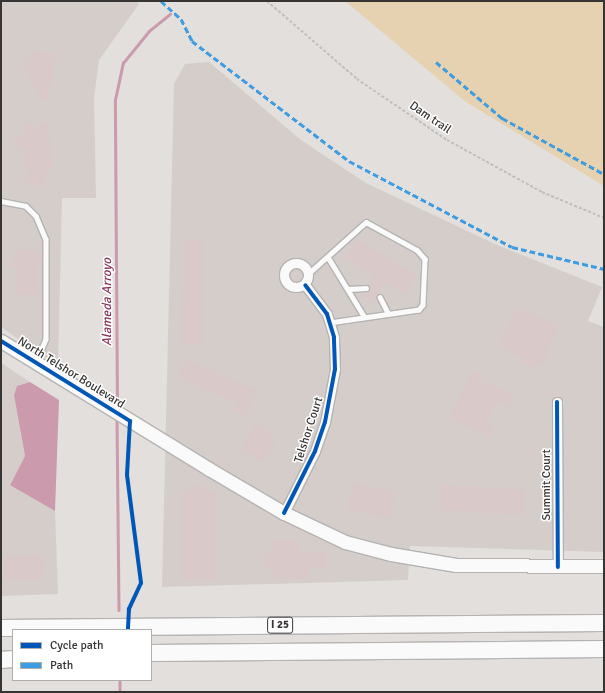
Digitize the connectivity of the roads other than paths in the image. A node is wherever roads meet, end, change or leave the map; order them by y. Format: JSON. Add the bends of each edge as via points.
{"nodes":[{"id":1,"x":1,"y":201,"type":"edge"},
{"id":2,"x":328,"y":257,"type":"junction"},
{"id":3,"x":309,"y":273,"type":"junction"},
{"id":4,"x":305,"y":284,"type":"junction"},
{"id":5,"x":366,"y":288,"type":"dead end"},
{"id":6,"x":349,"y":289,"type":"junction"},
{"id":7,"x":380,"y":296,"type":"dead end"},
{"id":8,"x":388,"y":314,"type":"junction"},
{"id":9,"x":364,"y":316,"type":"junction"},
{"id":10,"x":330,"y":323,"type":"junction"},
{"id":11,"x":1,"y":342,"type":"edge"},
{"id":12,"x":35,"y":364,"type":"junction"},
{"id":13,"x":557,"y":402,"type":"dead end"},
{"id":14,"x":284,"y":513,"type":"junction"},
{"id":15,"x":604,"y":566,"type":"edge"},
{"id":16,"x":558,"y":567,"type":"junction"},
{"id":17,"x":604,"y":623,"type":"edge"},
{"id":18,"x":1,"y":624,"type":"edge"},
{"id":19,"x":44,"y":626,"type":"junction"},
{"id":20,"x":1,"y":628,"type":"edge"},
{"id":21,"x":604,"y":649,"type":"edge"},
{"id":22,"x":1,"y":653,"type":"edge"},
{"id":23,"x":12,"y":653,"type":"edge"},
{"id":24,"x":152,"y":653,"type":"edge"},
{"id":25,"x":1,"y":660,"type":"edge"},
{"id":26,"x":12,"y":660,"type":"edge"}],
"edges":[{"from":1,"to":12,"type":"lane","via":[[26,206],[36,216],[46,239],[46,339]]},
{"from":2,"to":3,"type":"lane"},
{"from":2,"to":6,"type":"lane"},
{"from":2,"to":8,"type":"lane","via":[[366,222],[422,255],[427,268],[422,308]]},
{"from":3,"to":4,"type":"street"},
{"from":3,"to":4,"type":"street","via":[[299,263],[285,270],[289,285],[297,288]]},
{"from":4,"to":10,"type":"street","name":"Telshor Court","via":[[314,293]]},
{"from":5,"to":6,"type":"lane"},
{"from":6,"to":9,"type":"lane"},
{"from":7,"to":8,"type":"lane"},
{"from":8,"to":9,"type":"lane"},
{"from":9,"to":10,"type":"lane"},
{"from":10,"to":14,"type":"street","name":"Telshor Court","via":[[335,368],[325,422],[315,451]]},
{"from":11,"to":12,"type":"main road","name":"North Telshor Boulevard"},
{"from":12,"to":14,"type":"main road","name":"North Telshor Boulevard"},
{"from":13,"to":16,"type":"street","name":"Summit Court"},
{"from":14,"to":16,"type":"main road","name":"North Telshor Boulevard","via":[[345,542],[391,554],[456,565]]},
{"from":15,"to":16,"type":"main road","name":"North Telshor Boulevard"},
{"from":17,"to":19,"type":"highway","number":"I 25"},
{"from":18,"to":19,"type":"highway"},
{"from":19,"to":20,"type":"highway","number":"I 25"},
{"from":21,"to":24,"type":"highway","number":"I 25"},
{"from":22,"to":23,"type":"highway"},
{"from":25,"to":26,"type":"highway"}]}
